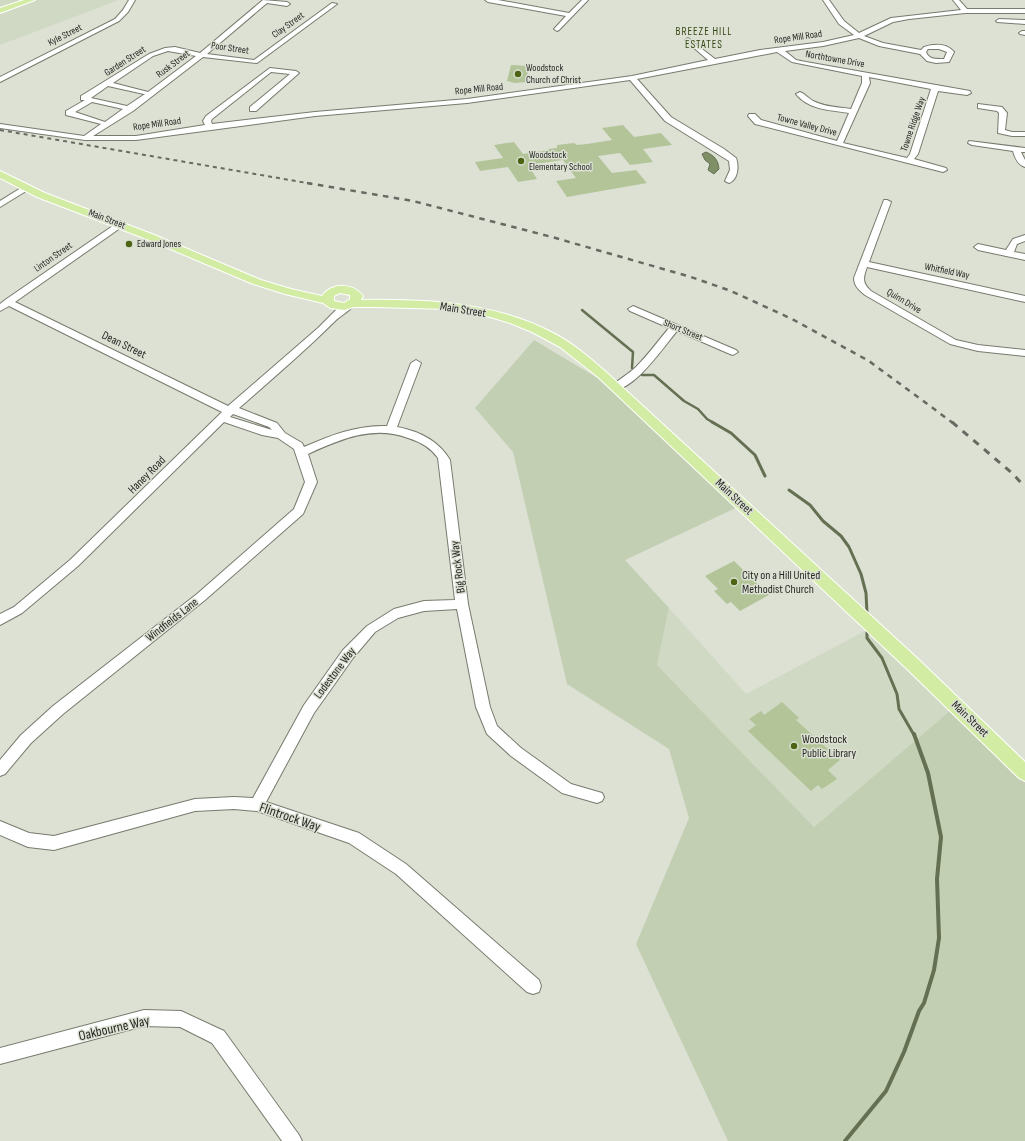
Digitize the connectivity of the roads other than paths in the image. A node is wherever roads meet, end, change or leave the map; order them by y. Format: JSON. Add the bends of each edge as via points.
{"nodes":[{"id":1,"x":31,"y":0,"type":"edge"},
{"id":2,"x":132,"y":0,"type":"edge"},
{"id":3,"x":488,"y":0,"type":"edge"},
{"id":4,"x":585,"y":0,"type":"edge"},
{"id":5,"x":826,"y":0,"type":"edge"},
{"id":6,"x":956,"y":0,"type":"edge"},
{"id":7,"x":266,"y":1,"type":"edge"},
{"id":8,"x":287,"y":4,"type":"dead end"},
{"id":9,"x":334,"y":4,"type":"dead end"},
{"id":10,"x":0,"y":11,"type":"edge"},
{"id":11,"x":965,"y":11,"type":"junction"},
{"id":12,"x":1025,"y":11,"type":"edge"},
{"id":13,"x":572,"y":15,"type":"junction"},
{"id":14,"x":999,"y":22,"type":"dead end"},
{"id":15,"x":1025,"y":22,"type":"edge"},
{"id":16,"x":557,"y":29,"type":"dead end"},
{"id":17,"x":858,"y":35,"type":"junction"},
{"id":18,"x":688,"y":40,"type":"dead end"},
{"id":19,"x":779,"y":50,"type":"junction"},
{"id":20,"x":924,"y":52,"type":"dead end"},
{"id":21,"x":202,"y":55,"type":"junction"},
{"id":22,"x":714,"y":61,"type":"junction"},
{"id":23,"x":255,"y":62,"type":"joint"},
{"id":24,"x":865,"y":75,"type":"junction"},
{"id":25,"x":632,"y":78,"type":"junction"},
{"id":26,"x":891,"y":79,"type":"joint"},
{"id":27,"x":0,"y":80,"type":"edge"},
{"id":28,"x":107,"y":84,"type":"junction"},
{"id":29,"x":936,"y":88,"type":"junction"},
{"id":30,"x":144,"y":92,"type":"dead end"},
{"id":31,"x":967,"y":93,"type":"dead end"},
{"id":32,"x":800,"y":94,"type":"dead end"},
{"id":33,"x":85,"y":98,"type":"junction"},
{"id":34,"x":981,"y":106,"type":"dead end"},
{"id":35,"x":130,"y":109,"type":"junction"},
{"id":36,"x":254,"y":109,"type":"junction"},
{"id":37,"x":853,"y":111,"type":"junction"},
{"id":38,"x":752,"y":116,"type":"dead end"},
{"id":39,"x":256,"y":121,"type":"junction"},
{"id":40,"x":101,"y":122,"type":"dead end"},
{"id":41,"x":244,"y":122,"type":"junction"},
{"id":42,"x":0,"y":126,"type":"edge"},
{"id":43,"x":210,"y":127,"type":"junction"},
{"id":44,"x":1025,"y":134,"type":"edge"},
{"id":45,"x":85,"y":138,"type":"junction"},
{"id":46,"x":972,"y":143,"type":"dead end"},
{"id":47,"x":839,"y":144,"type":"junction"},
{"id":48,"x":859,"y":149,"type":"joint"},
{"id":49,"x":1016,"y":150,"type":"junction"},
{"id":50,"x":1025,"y":150,"type":"edge"},
{"id":51,"x":909,"y":160,"type":"junction"},
{"id":52,"x":1025,"y":165,"type":"edge"},
{"id":53,"x":943,"y":170,"type":"dead end"},
{"id":54,"x":0,"y":174,"type":"edge"},
{"id":55,"x":730,"y":181,"type":"dead end"},
{"id":56,"x":27,"y":188,"type":"junction"},
{"id":57,"x":887,"y":202,"type":"dead end"},
{"id":58,"x":0,"y":205,"type":"edge"},
{"id":59,"x":120,"y":224,"type":"junction"},
{"id":60,"x":1025,"y":238,"type":"edge"},
{"id":61,"x":978,"y":247,"type":"dead end"},
{"id":62,"x":1009,"y":253,"type":"junction"},
{"id":63,"x":1025,"y":257,"type":"edge"},
{"id":64,"x":864,"y":264,"type":"junction"},
{"id":65,"x":284,"y":290,"type":"junction"},
{"id":66,"x":336,"y":290,"type":"junction"},
{"id":67,"x":1025,"y":299,"type":"edge"},
{"id":68,"x":352,"y":301,"type":"junction"},
{"id":69,"x":328,"y":302,"type":"junction"},
{"id":70,"x":4,"y":305,"type":"edge"},
{"id":71,"x":633,"y":309,"type":"dead end"},
{"id":72,"x":675,"y":327,"type":"junction"},
{"id":73,"x":307,"y":342,"type":"junction"},
{"id":74,"x":733,"y":352,"type":"dead end"},
{"id":75,"x":1025,"y":353,"type":"edge"},
{"id":76,"x":416,"y":364,"type":"dead end"},
{"id":77,"x":616,"y":387,"type":"junction"},
{"id":78,"x":227,"y":413,"type":"junction"},
{"id":79,"x":391,"y":428,"type":"junction"},
{"id":80,"x":302,"y":452,"type":"junction"},
{"id":81,"x":462,"y":604,"type":"junction"},
{"id":82,"x":0,"y":620,"type":"edge"},
{"id":83,"x":0,"y":770,"type":"edge"},
{"id":84,"x":1025,"y":773,"type":"edge"},
{"id":85,"x":597,"y":797,"type":"dead end"},
{"id":86,"x":256,"y":805,"type":"junction"},
{"id":87,"x":0,"y":828,"type":"edge"},
{"id":88,"x":533,"y":986,"type":"dead end"},
{"id":89,"x":0,"y":1056,"type":"edge"},
{"id":90,"x":293,"y":1141,"type":"edge"}],
"edges":[{"from":1,"to":10,"type":"main road"},
{"from":2,"to":27,"type":"street","name":"Kyle Street","via":[[117,20]]},
{"from":3,"to":13,"type":"street"},
{"from":4,"to":13,"type":"street"},
{"from":5,"to":17,"type":"street","via":[[843,24]]},
{"from":6,"to":11,"type":"street"},
{"from":7,"to":8,"type":"street"},
{"from":7,"to":21,"type":"street","name":"Rusk Street"},
{"from":9,"to":23,"type":"street","name":"Clay Street"},
{"from":11,"to":12,"type":"street","name":"Rope Mill Road"},
{"from":11,"to":17,"type":"street","name":"Rope Mill Road","via":[[891,20],[866,34]]},
{"from":13,"to":16,"type":"street"},
{"from":14,"to":15,"type":"street"},
{"from":17,"to":19,"type":"street","name":"Rope Mill Road","via":[[823,44]]},
{"from":17,"to":20,"type":"street","via":[[879,44]]},
{"from":18,"to":22,"type":"street"},
{"from":19,"to":22,"type":"street","name":"Rope Mill Road"},
{"from":19,"to":24,"type":"street","name":"Northtowne Drive","via":[[800,63]]},
{"from":21,"to":23,"type":"street","name":"Poor Street"},
{"from":21,"to":28,"type":"street","name":"Garden Street","via":[[175,48],[167,49],[151,55]]},
{"from":21,"to":35,"type":"street","name":"Rusk Street"},
{"from":22,"to":25,"type":"street","name":"Rope Mill Road"},
{"from":24,"to":26,"type":"street","name":"Northtowne Drive"},
{"from":24,"to":37,"type":"street","via":[[866,83]]},
{"from":25,"to":39,"type":"street","name":"Rope Mill Road","via":[[468,101]]},
{"from":25,"to":55,"type":"street","via":[[668,119],[733,160],[734,170]]},
{"from":26,"to":29,"type":"street","name":"Towne Ridge Way"},
{"from":28,"to":30,"type":"street"},
{"from":28,"to":33,"type":"street","name":"Garden Street"},
{"from":29,"to":31,"type":"street"},
{"from":29,"to":51,"type":"street","name":"Towne Ridge Way","via":[[914,154]]},
{"from":32,"to":37,"type":"street","via":[[814,104]]},
{"from":33,"to":35,"type":"street"},
{"from":33,"to":40,"type":"street","name":"Garden Street","via":[[69,114]]},
{"from":34,"to":44,"type":"street","via":[[999,109],[1003,113],[1001,130],[1012,134]]},
{"from":35,"to":45,"type":"street","name":"Rusk Street"},
{"from":36,"to":39,"type":"street"},
{"from":36,"to":41,"type":"street","via":[[246,113]]},
{"from":36,"to":43,"type":"street","via":[[296,74],[270,70],[209,118],[207,121]]},
{"from":37,"to":47,"type":"street"},
{"from":38,"to":47,"type":"street","name":"Towne Valley Drive","via":[[758,122]]},
{"from":39,"to":41,"type":"street","name":"Rope Mill Road"},
{"from":41,"to":43,"type":"street","name":"Rope Mill Road"},
{"from":42,"to":45,"type":"street","name":"Rope Mill Road"},
{"from":43,"to":45,"type":"street","name":"Rope Mill Road","via":[[136,138]]},
{"from":46,"to":49,"type":"street"},
{"from":47,"to":48,"type":"street","name":"Towne Valley Drive"},
{"from":48,"to":51,"type":"street","name":"Towne Ridge Way"},
{"from":49,"to":50,"type":"street"},
{"from":49,"to":52,"type":"street"},
{"from":51,"to":53,"type":"street"},
{"from":54,"to":56,"type":"main road","name":"Main Street"},
{"from":56,"to":58,"type":"street"},
{"from":56,"to":59,"type":"main road","name":"Main Street"},
{"from":57,"to":64,"type":"street","name":"Quinn Drive"},
{"from":59,"to":65,"type":"main road","name":"Main Street","via":[[240,275]]},
{"from":59,"to":70,"type":"street","name":"Linton Street"},
{"from":60,"to":62,"type":"street","via":[[1014,241]]},
{"from":61,"to":62,"type":"street"},
{"from":62,"to":63,"type":"street"},
{"from":64,"to":67,"type":"street","name":"Whitfield Way"},
{"from":64,"to":75,"type":"street","name":"Quinn Drive","via":[[858,282],[861,287],[946,338],[968,346]]},
{"from":65,"to":66,"type":"main road","name":"Main Street","via":[[322,293]]},
{"from":65,"to":69,"type":"main road","name":"Main Street"},
{"from":66,"to":68,"type":"main road","name":"Main Street","via":[[348,290]]},
{"from":66,"to":69,"type":"main road","via":[[329,295]]},
{"from":68,"to":69,"type":"main road","name":"Main Street","via":[[336,306]]},
{"from":68,"to":73,"type":"street","name":"Haney Road"},
{"from":68,"to":77,"type":"main road","name":"Main Street","via":[[464,309],[495,315],[549,336],[571,349]]},
{"from":69,"to":73,"type":"street","name":"Haney Road","via":[[328,314]]},
{"from":70,"to":78,"type":"street","name":"Dean Street"},
{"from":71,"to":72,"type":"street","name":"Short Street"},
{"from":72,"to":74,"type":"street","name":"Short Street"},
{"from":72,"to":77,"type":"street","via":[[636,372]]},
{"from":73,"to":78,"type":"street","name":"Haney Road"},
{"from":76,"to":79,"type":"street"},
{"from":77,"to":84,"type":"main road","name":"Main Street"},
{"from":78,"to":80,"type":"street","via":[[266,433],[281,435],[298,446]]},
{"from":78,"to":82,"type":"street","name":"Haney Road","via":[[74,563],[18,610]]},
{"from":79,"to":80,"type":"street","name":"Big Rock Way","via":[[368,429],[346,434]]},
{"from":79,"to":81,"type":"street","name":"Big Rock Way","via":[[428,442],[440,451],[445,460]]},
{"from":80,"to":83,"type":"street","name":"Windfields Lane","via":[[311,482],[299,511],[201,597],[58,710],[26,739]]},
{"from":81,"to":85,"type":"street","name":"Big Rock Way","via":[[484,707],[492,730],[516,752],[567,789]]},
{"from":81,"to":86,"type":"street","name":"Lodestone Way","via":[[424,606],[394,614],[371,629],[348,654],[309,709]]},
{"from":86,"to":87,"type":"street","name":"Flintrock Way","via":[[196,805],[54,843],[28,840]]},
{"from":86,"to":88,"type":"street","name":"Flintrock Way","via":[[354,838],[401,869]]},
{"from":89,"to":90,"type":"street","name":"Oakbourne Way","via":[[144,1018],[181,1019],[218,1037]]}]}
